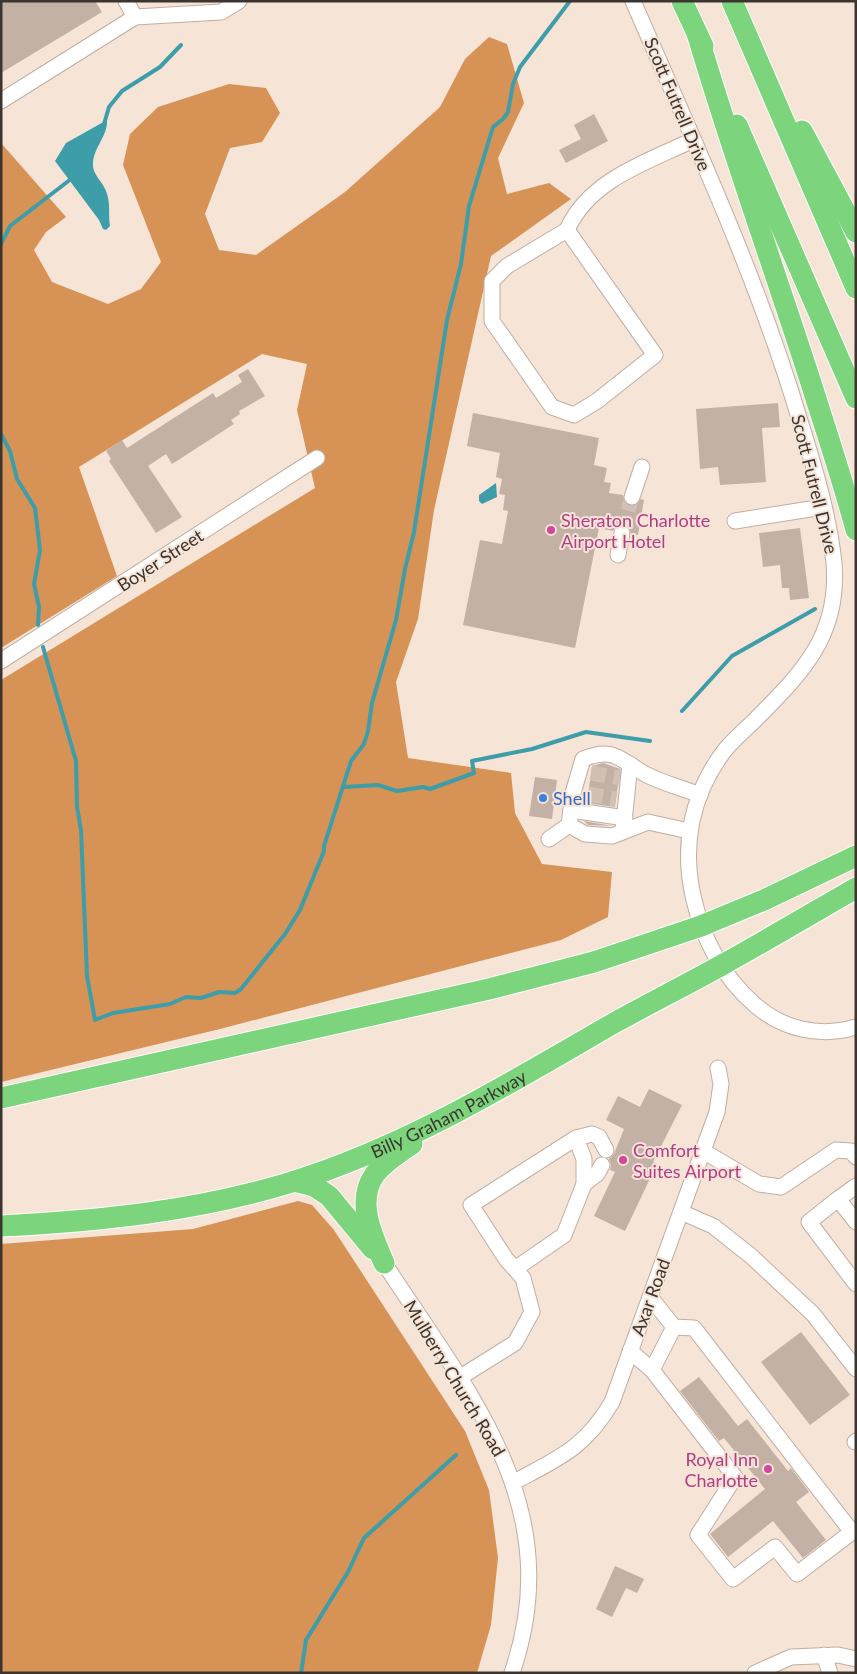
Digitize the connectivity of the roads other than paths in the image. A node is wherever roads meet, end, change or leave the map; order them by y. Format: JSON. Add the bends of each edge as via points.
{"nodes":[{"id":1,"x":126,"y":1,"type":"edge"},
{"id":2,"x":239,"y":1,"type":"edge"},
{"id":3,"x":633,"y":1,"type":"edge"},
{"id":4,"x":682,"y":1,"type":"edge"},
{"id":5,"x":734,"y":1,"type":"edge"},
{"id":6,"x":135,"y":17,"type":"junction"},
{"id":7,"x":697,"y":33,"type":"junction"},
{"id":8,"x":1,"y":101,"type":"edge"},
{"id":9,"x":693,"y":140,"type":"junction"},
{"id":10,"x":567,"y":230,"type":"junction"},
{"id":11,"x":856,"y":232,"type":"edge"},
{"id":12,"x":856,"y":288,"type":"edge"},
{"id":13,"x":856,"y":398,"type":"edge"},
{"id":14,"x":317,"y":458,"type":"dead end"},
{"id":15,"x":642,"y":467,"type":"dead end"},
{"id":16,"x":632,"y":496,"type":"tunnel mouth"},
{"id":17,"x":822,"y":506,"type":"junction"},
{"id":18,"x":735,"y":521,"type":"dead end"},
{"id":19,"x":856,"y":530,"type":"edge"},
{"id":20,"x":622,"y":533,"type":"tunnel mouth"},
{"id":21,"x":618,"y":555,"type":"dead end"},
{"id":22,"x":1,"y":661,"type":"edge"},
{"id":23,"x":630,"y":764,"type":"junction"},
{"id":24,"x":700,"y":795,"type":"junction"},
{"id":25,"x":570,"y":810,"type":"junction"},
{"id":26,"x":569,"y":825,"type":"junction"},
{"id":27,"x":624,"y":825,"type":"junction"},
{"id":28,"x":689,"y":831,"type":"junction"},
{"id":29,"x":549,"y":839,"type":"dead end"},
{"id":30,"x":856,"y":845,"type":"edge"},
{"id":31,"x":856,"y":856,"type":"edge"},
{"id":32,"x":836,"y":866,"type":"junction"},
{"id":33,"x":856,"y":888,"type":"edge"},
{"id":34,"x":701,"y":926,"type":"junction"},
{"id":35,"x":721,"y":965,"type":"junction"},
{"id":36,"x":856,"y":1027,"type":"edge"},
{"id":37,"x":718,"y":1068,"type":"dead end"},
{"id":38,"x":1,"y":1098,"type":"edge"},
{"id":39,"x":454,"y":1115,"type":"junction"},
{"id":40,"x":576,"y":1138,"type":"junction"},
{"id":41,"x":606,"y":1150,"type":"dead end"},
{"id":42,"x":703,"y":1151,"type":"junction"},
{"id":43,"x":856,"y":1157,"type":"edge"},
{"id":44,"x":602,"y":1166,"type":"dead end"},
{"id":45,"x":294,"y":1181,"type":"junction"},
{"id":46,"x":584,"y":1184,"type":"junction"},
{"id":47,"x":856,"y":1186,"type":"edge"},
{"id":48,"x":838,"y":1199,"type":"junction"},
{"id":49,"x":681,"y":1212,"type":"junction"},
{"id":50,"x":856,"y":1222,"type":"edge"},
{"id":51,"x":1,"y":1226,"type":"edge"},
{"id":52,"x":384,"y":1263,"type":"junction"},
{"id":53,"x":515,"y":1269,"type":"junction"},
{"id":54,"x":856,"y":1284,"type":"edge"},
{"id":55,"x":650,"y":1297,"type":"junction"},
{"id":56,"x":674,"y":1327,"type":"junction"},
{"id":57,"x":630,"y":1351,"type":"junction"},
{"id":58,"x":856,"y":1369,"type":"edge"},
{"id":59,"x":652,"y":1370,"type":"junction"},
{"id":60,"x":459,"y":1378,"type":"junction"},
{"id":61,"x":514,"y":1482,"type":"junction"},
{"id":62,"x":824,"y":1655,"type":"junction"},
{"id":63,"x":856,"y":1658,"type":"edge"},
{"id":64,"x":512,"y":1673,"type":"edge"},
{"id":65,"x":755,"y":1673,"type":"edge"},
{"id":66,"x":830,"y":1673,"type":"edge"}],
"edges":[{"from":1,"to":6,"type":"street"},
{"from":2,"to":6,"type":"street","via":[[221,12]]},
{"from":3,"to":9,"type":"street","name":"Scott Futrell Drive"},
{"from":4,"to":7,"type":"highway"},
{"from":5,"to":11,"type":"highway"},
{"from":5,"to":12,"type":"highway"},
{"from":6,"to":8,"type":"street"},
{"from":7,"to":13,"type":"highway"},
{"from":7,"to":19,"type":"highway","via":[[740,175],[780,285],[836,458]]},
{"from":9,"to":10,"type":"street","via":[[628,170],[598,188],[573,215]]},
{"from":9,"to":17,"type":"street","name":"Scott Futrell Drive","via":[[779,353]]},
{"from":10,"to":10,"type":"street","via":[[507,266],[492,281],[492,321],[552,407],[574,415],[655,355]]},
{"from":14,"to":22,"type":"street","name":"Boyer Street"},
{"from":15,"to":16,"type":"street"},
{"from":17,"to":18,"type":"street"},
{"from":17,"to":24,"type":"street","name":"Scott Futrell Drive","via":[[830,536],[834,574],[832,600],[820,641],[794,681],[726,750]]},
{"from":20,"to":21,"type":"street"},
{"from":23,"to":24,"type":"street","via":[[646,775]]},
{"from":23,"to":25,"type":"street","via":[[618,756],[599,752],[583,759],[585,771],[581,793]]},
{"from":23,"to":27,"type":"street","via":[[621,800]]},
{"from":24,"to":28,"type":"street","name":"Scott Futrell Drive"},
{"from":25,"to":26,"type":"street"},
{"from":25,"to":27,"type":"street"},
{"from":26,"to":27,"type":"street","via":[[585,834],[612,836]]},
{"from":26,"to":29,"type":"street"},
{"from":27,"to":28,"type":"street","via":[[648,822]]},
{"from":28,"to":34,"type":"street","name":"Scott Futrell Drive","via":[[688,872]]},
{"from":30,"to":32,"type":"highway"},
{"from":31,"to":32,"type":"highway"},
{"from":32,"to":34,"type":"highway"},
{"from":33,"to":35,"type":"highway","name":"Billy Graham Parkway"},
{"from":34,"to":35,"type":"street","name":"Scott Futrell Drive"},
{"from":34,"to":38,"type":"highway","via":[[560,972]]},
{"from":35,"to":36,"type":"street","name":"Scott Futrell Drive","via":[[742,994],[776,1020],[814,1032]]},
{"from":35,"to":39,"type":"highway","name":"Billy Graham Parkway"},
{"from":37,"to":42,"type":"street","name":"Axar Road","via":[[721,1084],[717,1112]]},
{"from":39,"to":45,"type":"highway","name":"Billy Graham Parkway","via":[[362,1157]]},
{"from":39,"to":52,"type":"highway","via":[[400,1152],[375,1174],[366,1195],[369,1228]]},
{"from":40,"to":41,"type":"street","via":[[592,1134],[599,1137]]},
{"from":40,"to":46,"type":"street","via":[[584,1159]]},
{"from":40,"to":53,"type":"street","via":[[471,1205]]},
{"from":42,"to":43,"type":"street","via":[[759,1184],[781,1187],[836,1150],[851,1150]]},
{"from":42,"to":49,"type":"street","name":"Axar Road"},
{"from":44,"to":46,"type":"street"},
{"from":45,"to":51,"type":"highway","name":"Billy Graham Parkway","via":[[200,1206],[144,1215]]},
{"from":45,"to":52,"type":"highway","via":[[314,1186],[329,1196]]},
{"from":46,"to":53,"type":"street","via":[[564,1235]]},
{"from":47,"to":48,"type":"street"},
{"from":48,"to":50,"type":"street"},
{"from":48,"to":54,"type":"street","via":[[809,1222]]},
{"from":49,"to":55,"type":"street","name":"Axar Road"},
{"from":49,"to":58,"type":"street","via":[[713,1226],[751,1256],[813,1314]]},
{"from":52,"to":60,"type":"street","name":"Mulberry Church Road"},
{"from":53,"to":60,"type":"street","via":[[523,1278],[532,1312],[515,1343]]},
{"from":55,"to":56,"type":"street"},
{"from":55,"to":57,"type":"street","name":"Axar Road"},
{"from":56,"to":59,"type":"street"},
{"from":56,"to":59,"type":"street","via":[[694,1328],[852,1532],[797,1574],[775,1547],[733,1579],[698,1535],[734,1477]]},
{"from":57,"to":59,"type":"street"},
{"from":57,"to":61,"type":"street","name":"Axar Road","via":[[612,1402],[586,1438],[561,1457]]},
{"from":60,"to":61,"type":"street","name":"Mulberry Church Road","via":[[501,1450]]},
{"from":61,"to":64,"type":"street","name":"Mulberry Church Road","via":[[526,1537],[529,1585],[526,1618]]},
{"from":62,"to":63,"type":"street"},
{"from":62,"to":65,"type":"street","via":[[791,1657]]},
{"from":62,"to":66,"type":"street"}]}
